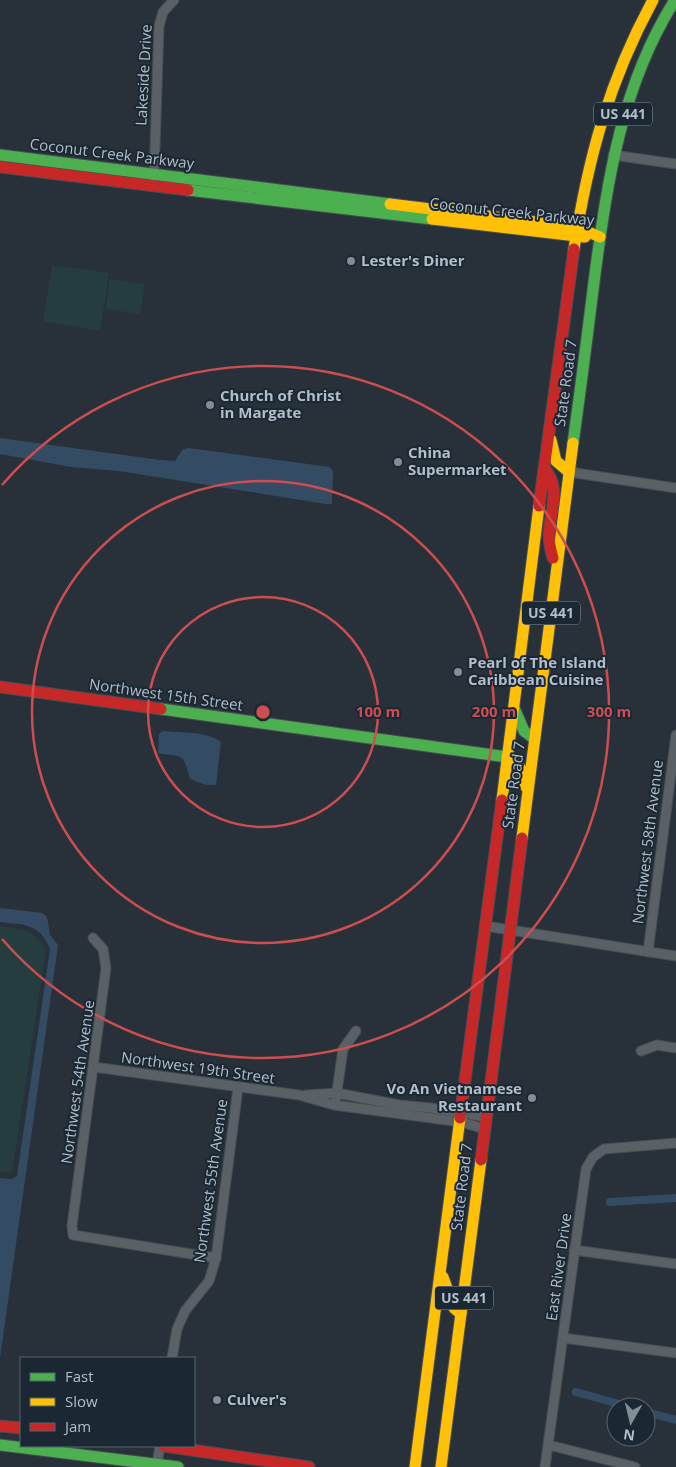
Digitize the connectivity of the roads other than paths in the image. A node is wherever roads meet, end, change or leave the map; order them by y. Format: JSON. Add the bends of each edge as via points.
{"nodes":[{"id":1,"x":174,"y":0,"type":"edge"},
{"id":2,"x":653,"y":0,"type":"edge"},
{"id":3,"x":675,"y":0,"type":"edge"},
{"id":4,"x":0,"y":156,"type":"edge"},
{"id":5,"x":613,"y":156,"type":"junction"},
{"id":6,"x":676,"y":164,"type":"edge"},
{"id":7,"x":0,"y":167,"type":"edge"},
{"id":8,"x":154,"y":174,"type":"junction"},
{"id":9,"x":153,"y":186,"type":"junction"},
{"id":10,"x":344,"y":198,"type":"junction"},
{"id":11,"x":330,"y":208,"type":"junction"},
{"id":12,"x":577,"y":232,"type":"junction"},
{"id":13,"x":600,"y":237,"type":"junction"},
{"id":14,"x":549,"y":429,"type":"junction"},
{"id":15,"x":544,"y":468,"type":"junction"},
{"id":16,"x":569,"y":472,"type":"junction"},
{"id":17,"x":676,"y":488,"type":"edge"},
{"id":18,"x":556,"y":580,"type":"junction"},
{"id":19,"x":0,"y":687,"type":"edge"},
{"id":20,"x":514,"y":707,"type":"junction"},
{"id":21,"x":676,"y":735,"type":"edge"},
{"id":22,"x":535,"y":739,"type":"junction"},
{"id":23,"x":507,"y":757,"type":"junction"},
{"id":24,"x":528,"y":793,"type":"junction"},
{"id":25,"x":485,"y":926,"type":"junction"},
{"id":26,"x":510,"y":931,"type":"junction"},
{"id":27,"x":92,"y":938,"type":"dead end"},
{"id":28,"x":648,"y":952,"type":"junction"},
{"id":29,"x":676,"y":956,"type":"edge"},
{"id":30,"x":356,"y":1031,"type":"dead end"},
{"id":31,"x":676,"y":1048,"type":"edge"},
{"id":32,"x":641,"y":1051,"type":"dead end"},
{"id":33,"x":94,"y":1067,"type":"junction"},
{"id":34,"x":238,"y":1088,"type":"junction"},
{"id":35,"x":337,"y":1093,"type":"junction"},
{"id":36,"x":299,"y":1095,"type":"junction"},
{"id":37,"x":334,"y":1106,"type":"junction"},
{"id":38,"x":462,"y":1118,"type":"junction"},
{"id":39,"x":486,"y":1123,"type":"junction"},
{"id":40,"x":676,"y":1143,"type":"edge"},
{"id":41,"x":574,"y":1250,"type":"junction"},
{"id":42,"x":216,"y":1258,"type":"junction"},
{"id":43,"x":676,"y":1264,"type":"edge"},
{"id":44,"x":441,"y":1271,"type":"junction"},
{"id":45,"x":461,"y":1314,"type":"junction"},
{"id":46,"x":563,"y":1338,"type":"junction"},
{"id":47,"x":676,"y":1353,"type":"edge"},
{"id":48,"x":172,"y":1357,"type":"edge"},
{"id":49,"x":0,"y":1426,"type":"edge"},
{"id":50,"x":20,"y":1428,"type":"edge"},
{"id":51,"x":0,"y":1445,"type":"edge"},
{"id":52,"x":549,"y":1445,"type":"junction"},
{"id":53,"x":160,"y":1447,"type":"edge"},
{"id":54,"x":171,"y":1447,"type":"edge"},
{"id":55,"x":157,"y":1464,"type":"junction"},
{"id":56,"x":178,"y":1467,"type":"edge"},
{"id":57,"x":309,"y":1467,"type":"edge"},
{"id":58,"x":415,"y":1467,"type":"edge"},
{"id":59,"x":441,"y":1467,"type":"edge"},
{"id":60,"x":545,"y":1467,"type":"edge"},
{"id":61,"x":635,"y":1467,"type":"edge"}],
"edges":[{"from":1,"to":8,"type":"street","name":"Lakeside Drive","via":[[163,12],[159,26]]},
{"from":2,"to":12,"type":"main road","name":"State Road 7","number":"US 441","via":[[631,40],[613,86],[594,152]]},
{"from":3,"to":5,"type":"main road","name":"State Road 7","number":"US 441","via":[[642,58]]},
{"from":4,"to":8,"type":"main road","name":"Coconut Creek Parkway"},
{"from":5,"to":6,"type":"street"},
{"from":5,"to":13,"type":"main road","name":"State Road 7","number":"US 441"},
{"from":7,"to":9,"type":"main road","name":"Coconut Creek Parkway"},
{"from":8,"to":9,"type":"street","name":"Lakeside Drive"},
{"from":8,"to":10,"type":"main road","name":"Coconut Creek Parkway"},
{"from":9,"to":11,"type":"main road","name":"Coconut Creek Parkway"},
{"from":10,"to":11,"type":"main road","via":[[338,206]]},
{"from":10,"to":12,"type":"main road","name":"Coconut Creek Parkway"},
{"from":11,"to":12,"type":"main road","name":"Coconut Creek Parkway"},
{"from":12,"to":13,"type":"main road","name":"Coconut Creek Parkway"},
{"from":12,"to":14,"type":"main road","name":"State Road 7","number":"US 441"},
{"from":13,"to":16,"type":"main road","name":"State Road 7","number":"US 441"},
{"from":14,"to":15,"type":"main road","name":"State Road 7","number":"US 441"},
{"from":14,"to":16,"type":"main road","via":[[556,461]]},
{"from":15,"to":18,"type":"main road","via":[[556,488],[549,536]]},
{"from":15,"to":20,"type":"main road","name":"State Road 7","number":"US 441"},
{"from":16,"to":17,"type":"street"},
{"from":16,"to":18,"type":"main road","name":"State Road 7","number":"US 441"},
{"from":18,"to":22,"type":"main road","name":"State Road 7","number":"US 441"},
{"from":19,"to":23,"type":"main road","name":"Northwest 15th Street"},
{"from":20,"to":22,"type":"main road","via":[[522,731]]},
{"from":20,"to":23,"type":"main road","name":"State Road 7","number":"US 441"},
{"from":21,"to":28,"type":"street","name":"Northwest 58th Avenue"},
{"from":22,"to":24,"type":"main road","name":"State Road 7","number":"US 441"},
{"from":23,"to":24,"type":"main road","via":[[522,768]]},
{"from":23,"to":25,"type":"main road","name":"State Road 7","number":"US 441"},
{"from":24,"to":26,"type":"main road","name":"State Road 7","number":"US 441"},
{"from":25,"to":26,"type":"street"},
{"from":25,"to":38,"type":"main road","name":"State Road 7","number":"US 441"},
{"from":26,"to":28,"type":"street"},
{"from":26,"to":39,"type":"main road","name":"State Road 7","number":"US 441"},
{"from":27,"to":33,"type":"street","name":"Northwest 54th Avenue","via":[[103,949],[106,968]]},
{"from":28,"to":29,"type":"street"},
{"from":30,"to":35,"type":"street","via":[[343,1049]]},
{"from":31,"to":32,"type":"street","via":[[657,1045]]},
{"from":33,"to":34,"type":"street","name":"Northwest 19th Street"},
{"from":33,"to":42,"type":"street","name":"Northwest 54th Avenue","via":[[72,1221],[73,1234]]},
{"from":34,"to":36,"type":"street","name":"Northwest 19th Street"},
{"from":34,"to":42,"type":"street","name":"Northwest 55th Avenue"},
{"from":35,"to":36,"type":"street","name":"Northwest 19th Street"},
{"from":35,"to":37,"type":"street"},
{"from":35,"to":38,"type":"street","name":"Northwest 19th Street"},
{"from":36,"to":37,"type":"street","name":"Northwest 19th Street"},
{"from":37,"to":38,"type":"street","name":"Northwest 19th Street"},
{"from":38,"to":39,"type":"street","name":"Northwest 19th Street"},
{"from":38,"to":44,"type":"main road","name":"State Road 7","number":"US 441"},
{"from":39,"to":45,"type":"main road","name":"State Road 7","number":"US 441"},
{"from":40,"to":41,"type":"street","name":"East River Drive","via":[[604,1149],[593,1157],[586,1169]]},
{"from":41,"to":43,"type":"street"},
{"from":41,"to":46,"type":"street","name":"East River Drive"},
{"from":42,"to":48,"type":"street","name":"Northwest 55th Avenue","via":[[209,1281],[185,1311],[177,1329]]},
{"from":44,"to":45,"type":"main road","via":[[454,1308]]},
{"from":44,"to":58,"type":"main road","name":"State Road 7","number":"US 441"},
{"from":45,"to":59,"type":"main road","name":"State Road 7","number":"US 441"},
{"from":46,"to":47,"type":"street"},
{"from":46,"to":52,"type":"street","name":"East River Drive"},
{"from":49,"to":50,"type":"main road"},
{"from":51,"to":55,"type":"main road"},
{"from":52,"to":60,"type":"street","name":"East River Drive"},
{"from":52,"to":61,"type":"street"},
{"from":53,"to":55,"type":"street"},
{"from":54,"to":57,"type":"main road"},
{"from":55,"to":56,"type":"main road"}]}
